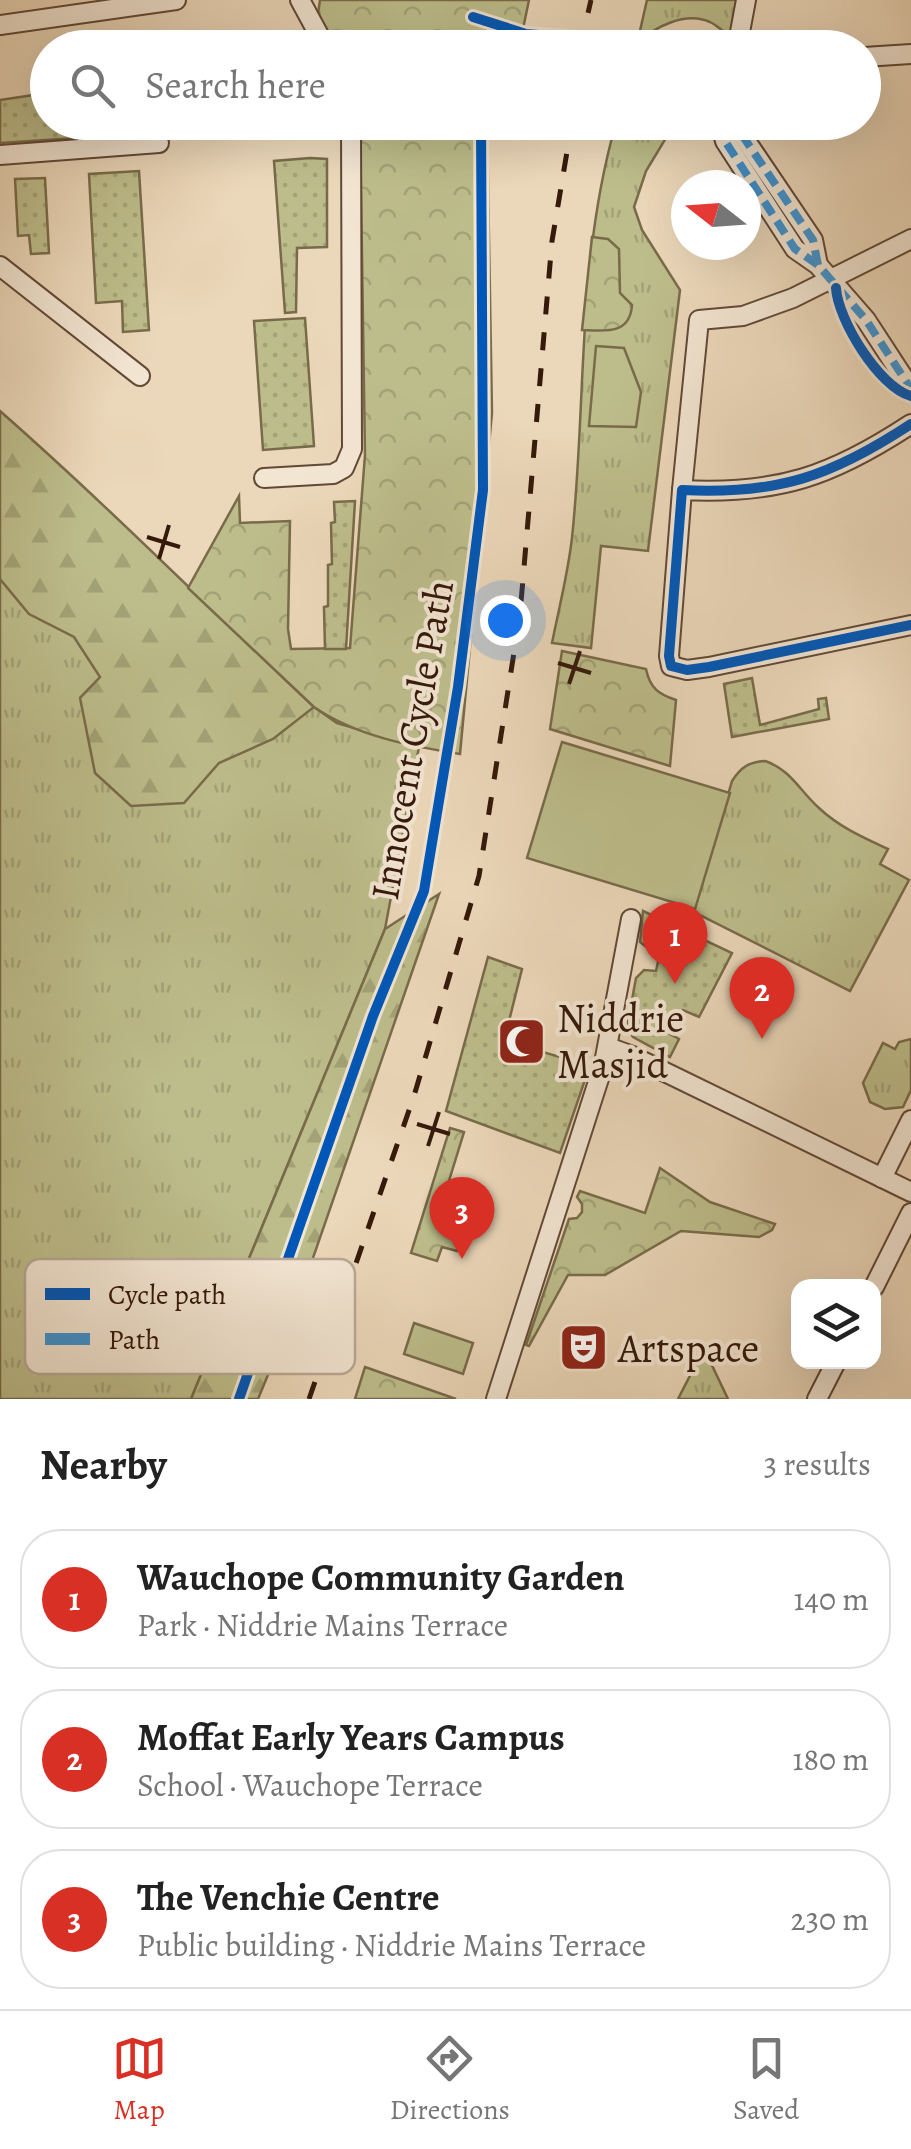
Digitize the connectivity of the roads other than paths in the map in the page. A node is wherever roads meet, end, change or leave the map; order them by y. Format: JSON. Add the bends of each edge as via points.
{"nodes":[{"id":1,"x":176,"y":0,"type":"edge"},
{"id":2,"x":300,"y":0,"type":"edge"},
{"id":3,"x":746,"y":0,"type":"edge"},
{"id":4,"x":58,"y":8,"type":"edge"},
{"id":5,"x":0,"y":25,"type":"edge"},
{"id":6,"x":316,"y":30,"type":"edge"},
{"id":7,"x":740,"y":30,"type":"edge"},
{"id":8,"x":911,"y":54,"type":"edge"},
{"id":9,"x":881,"y":56,"type":"edge"},
{"id":10,"x":351,"y":140,"type":"edge"},
{"id":11,"x":724,"y":140,"type":"edge"},
{"id":12,"x":159,"y":143,"type":"dead end"},
{"id":13,"x":0,"y":155,"type":"edge"},
{"id":14,"x":911,"y":239,"type":"edge"},
{"id":15,"x":0,"y":266,"type":"edge"},
{"id":16,"x":823,"y":272,"type":"junction"},
{"id":17,"x":140,"y":376,"type":"dead end"},
{"id":18,"x":911,"y":390,"type":"edge"},
{"id":19,"x":911,"y":424,"type":"edge"},
{"id":20,"x":264,"y":478,"type":"dead end"},
{"id":21,"x":682,"y":490,"type":"junction"},
{"id":22,"x":911,"y":625,"type":"edge"},
{"id":23,"x":630,"y":919,"type":"dead end"},
{"id":24,"x":608,"y":1048,"type":"junction"},
{"id":25,"x":911,"y":1120,"type":"edge"},
{"id":26,"x":882,"y":1178,"type":"junction"},
{"id":27,"x":911,"y":1192,"type":"edge"},
{"id":28,"x":911,"y":1214,"type":"edge"},
{"id":29,"x":878,"y":1279,"type":"edge"},
{"id":30,"x":832,"y":1369,"type":"edge"},
{"id":31,"x":496,"y":1399,"type":"edge"},
{"id":32,"x":817,"y":1399,"type":"edge"}],
"edges":[{"from":1,"to":4,"type":"street"},
{"from":2,"to":6,"type":"street"},
{"from":3,"to":7,"type":"street"},
{"from":4,"to":5,"type":"street"},
{"from":8,"to":9,"type":"street"},
{"from":10,"to":20,"type":"street","via":[[352,450],[333,474]]},
{"from":11,"to":16,"type":"street","via":[[795,249]]},
{"from":12,"to":13,"type":"street"},
{"from":14,"to":16,"type":"street"},
{"from":15,"to":17,"type":"street"},
{"from":16,"to":18,"type":"street","via":[[866,320]]},
{"from":16,"to":21,"type":"street","via":[[793,298],[742,316],[698,320]]},
{"from":19,"to":21,"type":"street","via":[[868,453],[794,484]]},
{"from":21,"to":22,"type":"street","via":[[669,645],[677,669]]},
{"from":23,"to":24,"type":"street"},
{"from":24,"to":26,"type":"street"},
{"from":24,"to":31,"type":"street"},
{"from":25,"to":26,"type":"street"},
{"from":26,"to":27,"type":"street"},
{"from":28,"to":29,"type":"street"},
{"from":30,"to":32,"type":"street"}]}
